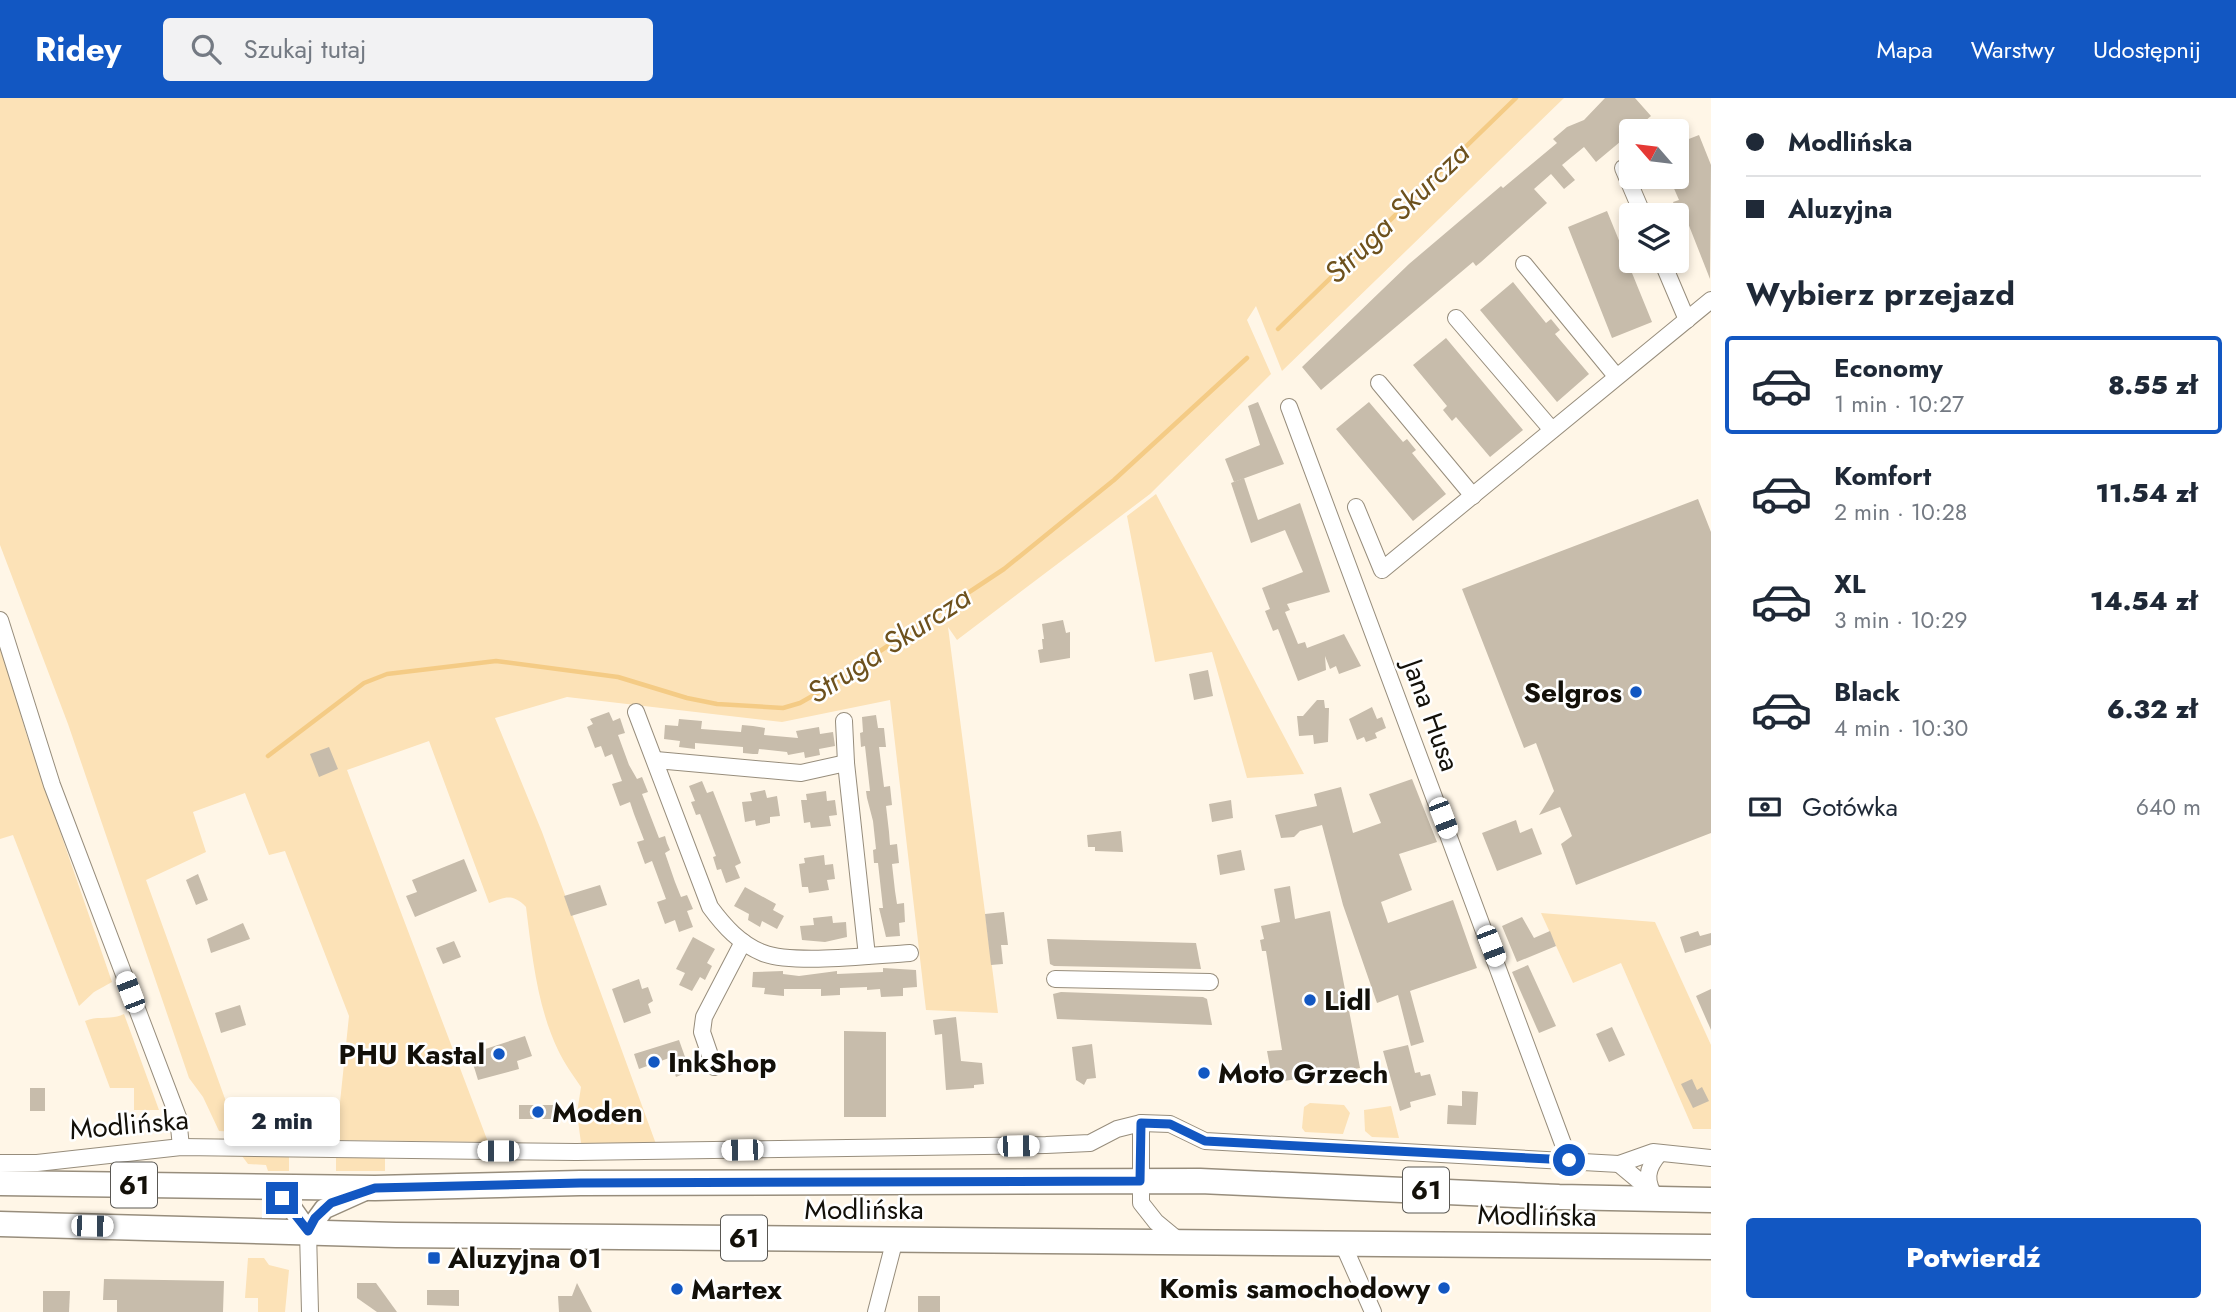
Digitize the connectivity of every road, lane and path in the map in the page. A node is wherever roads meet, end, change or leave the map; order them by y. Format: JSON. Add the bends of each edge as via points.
{"nodes":[{"id":1,"x":1524,"y":264,"type":"dead end"},
{"id":2,"x":1667,"y":273,"type":"edge"},
{"id":3,"x":1711,"y":300,"type":"edge"},
{"id":4,"x":1456,"y":318,"type":"dead end"},
{"id":5,"x":1687,"y":320,"type":"junction"},
{"id":6,"x":1616,"y":376,"type":"junction"},
{"id":7,"x":1379,"y":383,"type":"dead end"},
{"id":8,"x":1289,"y":407,"type":"dead end"},
{"id":9,"x":1552,"y":430,"type":"junction"},
{"id":10,"x":1473,"y":496,"type":"junction"},
{"id":11,"x":1356,"y":507,"type":"dead end"},
{"id":12,"x":0,"y":620,"type":"edge"},
{"id":13,"x":636,"y":712,"type":"dead end"},
{"id":14,"x":844,"y":721,"type":"dead end"},
{"id":15,"x":656,"y":760,"type":"junction"},
{"id":16,"x":846,"y":764,"type":"junction"},
{"id":17,"x":743,"y":942,"type":"junction"},
{"id":18,"x":910,"y":953,"type":"dead end"},
{"id":19,"x":867,"y":956,"type":"junction"},
{"id":20,"x":1055,"y":979,"type":"dead end"},
{"id":21,"x":1210,"y":982,"type":"dead end"},
{"id":22,"x":714,"y":1067,"type":"dead end"},
{"id":23,"x":1141,"y":1123,"type":"junction"},
{"id":24,"x":181,"y":1147,"type":"junction"},
{"id":25,"x":1660,"y":1153,"type":"junction"},
{"id":26,"x":1711,"y":1158,"type":"edge"},
{"id":27,"x":1569,"y":1160,"type":"junction"},
{"id":28,"x":0,"y":1163,"type":"edge"},
{"id":29,"x":1619,"y":1164,"type":"junction"},
{"id":30,"x":1140,"y":1181,"type":"junction"},
{"id":31,"x":0,"y":1183,"type":"edge"},
{"id":32,"x":267,"y":1186,"type":"junction"},
{"id":33,"x":375,"y":1188,"type":"junction"},
{"id":34,"x":1653,"y":1194,"type":"junction"},
{"id":35,"x":1711,"y":1200,"type":"edge"},
{"id":36,"x":6,"y":1226,"type":"edge"},
{"id":37,"x":308,"y":1231,"type":"junction"},
{"id":38,"x":895,"y":1239,"type":"junction"},
{"id":39,"x":1179,"y":1241,"type":"junction"},
{"id":40,"x":1342,"y":1242,"type":"junction"},
{"id":41,"x":1711,"y":1247,"type":"edge"},
{"id":42,"x":310,"y":1312,"type":"edge"},
{"id":43,"x":876,"y":1312,"type":"edge"},
{"id":44,"x":1373,"y":1312,"type":"edge"}],
"edges":[{"from":1,"to":6,"type":"street"},
{"from":2,"to":5,"type":"street"},
{"from":3,"to":5,"type":"street"},
{"from":4,"to":9,"type":"street"},
{"from":5,"to":6,"type":"street"},
{"from":6,"to":9,"type":"street"},
{"from":7,"to":10,"type":"street"},
{"from":8,"to":27,"type":"street","name":"Jana Husa"},
{"from":9,"to":10,"type":"street"},
{"from":10,"to":11,"type":"street","via":[[1382,570]]},
{"from":12,"to":24,"type":"street","via":[[52,785],[178,1116]]},
{"from":13,"to":15,"type":"street"},
{"from":14,"to":16,"type":"street"},
{"from":15,"to":16,"type":"street","via":[[801,773]]},
{"from":15,"to":17,"type":"street","via":[[710,907],[724,927]]},
{"from":16,"to":19,"type":"street"},
{"from":17,"to":19,"type":"street","via":[[765,954]]},
{"from":17,"to":22,"type":"street","via":[[704,1017],[702,1032]]},
{"from":18,"to":19,"type":"street"},
{"from":20,"to":21,"type":"street"},
{"from":23,"to":24,"type":"street","name":"Modlińska","via":[[1090,1143],[1045,1145],[576,1152]]},
{"from":23,"to":27,"type":"street","name":"Modlińska","via":[[1170,1124],[1205,1141]]},
{"from":23,"to":30,"type":"street"},
{"from":24,"to":28,"type":"street","name":"Modlińska"},
{"from":25,"to":26,"type":"street","name":"Modlińska"},
{"from":25,"to":29,"type":"street","name":"Modlińska"},
{"from":25,"to":34,"type":"street","via":[[1648,1175]]},
{"from":27,"to":29,"type":"street","name":"Modlińska"},
{"from":29,"to":34,"type":"street","name":"Modlińska"},
{"from":30,"to":33,"type":"main road","name":"Modlińska","number":"61"},
{"from":30,"to":34,"type":"main road","name":"Modlińska","number":"61"},
{"from":30,"to":39,"type":"street","via":[[1141,1203]]},
{"from":31,"to":32,"type":"main road","name":"Modlińska","number":"61"},
{"from":32,"to":33,"type":"main road","name":"Modlińska","number":"61"},
{"from":32,"to":37,"type":"street"},
{"from":33,"to":37,"type":"street","via":[[331,1203]]},
{"from":34,"to":35,"type":"main road","name":"Modlińska","number":"61"},
{"from":36,"to":37,"type":"main road","name":"Modlińska","number":"61"},
{"from":37,"to":38,"type":"main road","name":"Modlińska","number":"61"},
{"from":37,"to":42,"type":"street"},
{"from":38,"to":39,"type":"main road","name":"Modlińska","number":"61"},
{"from":38,"to":43,"type":"street"},
{"from":39,"to":40,"type":"main road","name":"Modlińska","number":"61"},
{"from":40,"to":41,"type":"main road","name":"Modlińska","number":"61"},
{"from":40,"to":44,"type":"street"}]}
